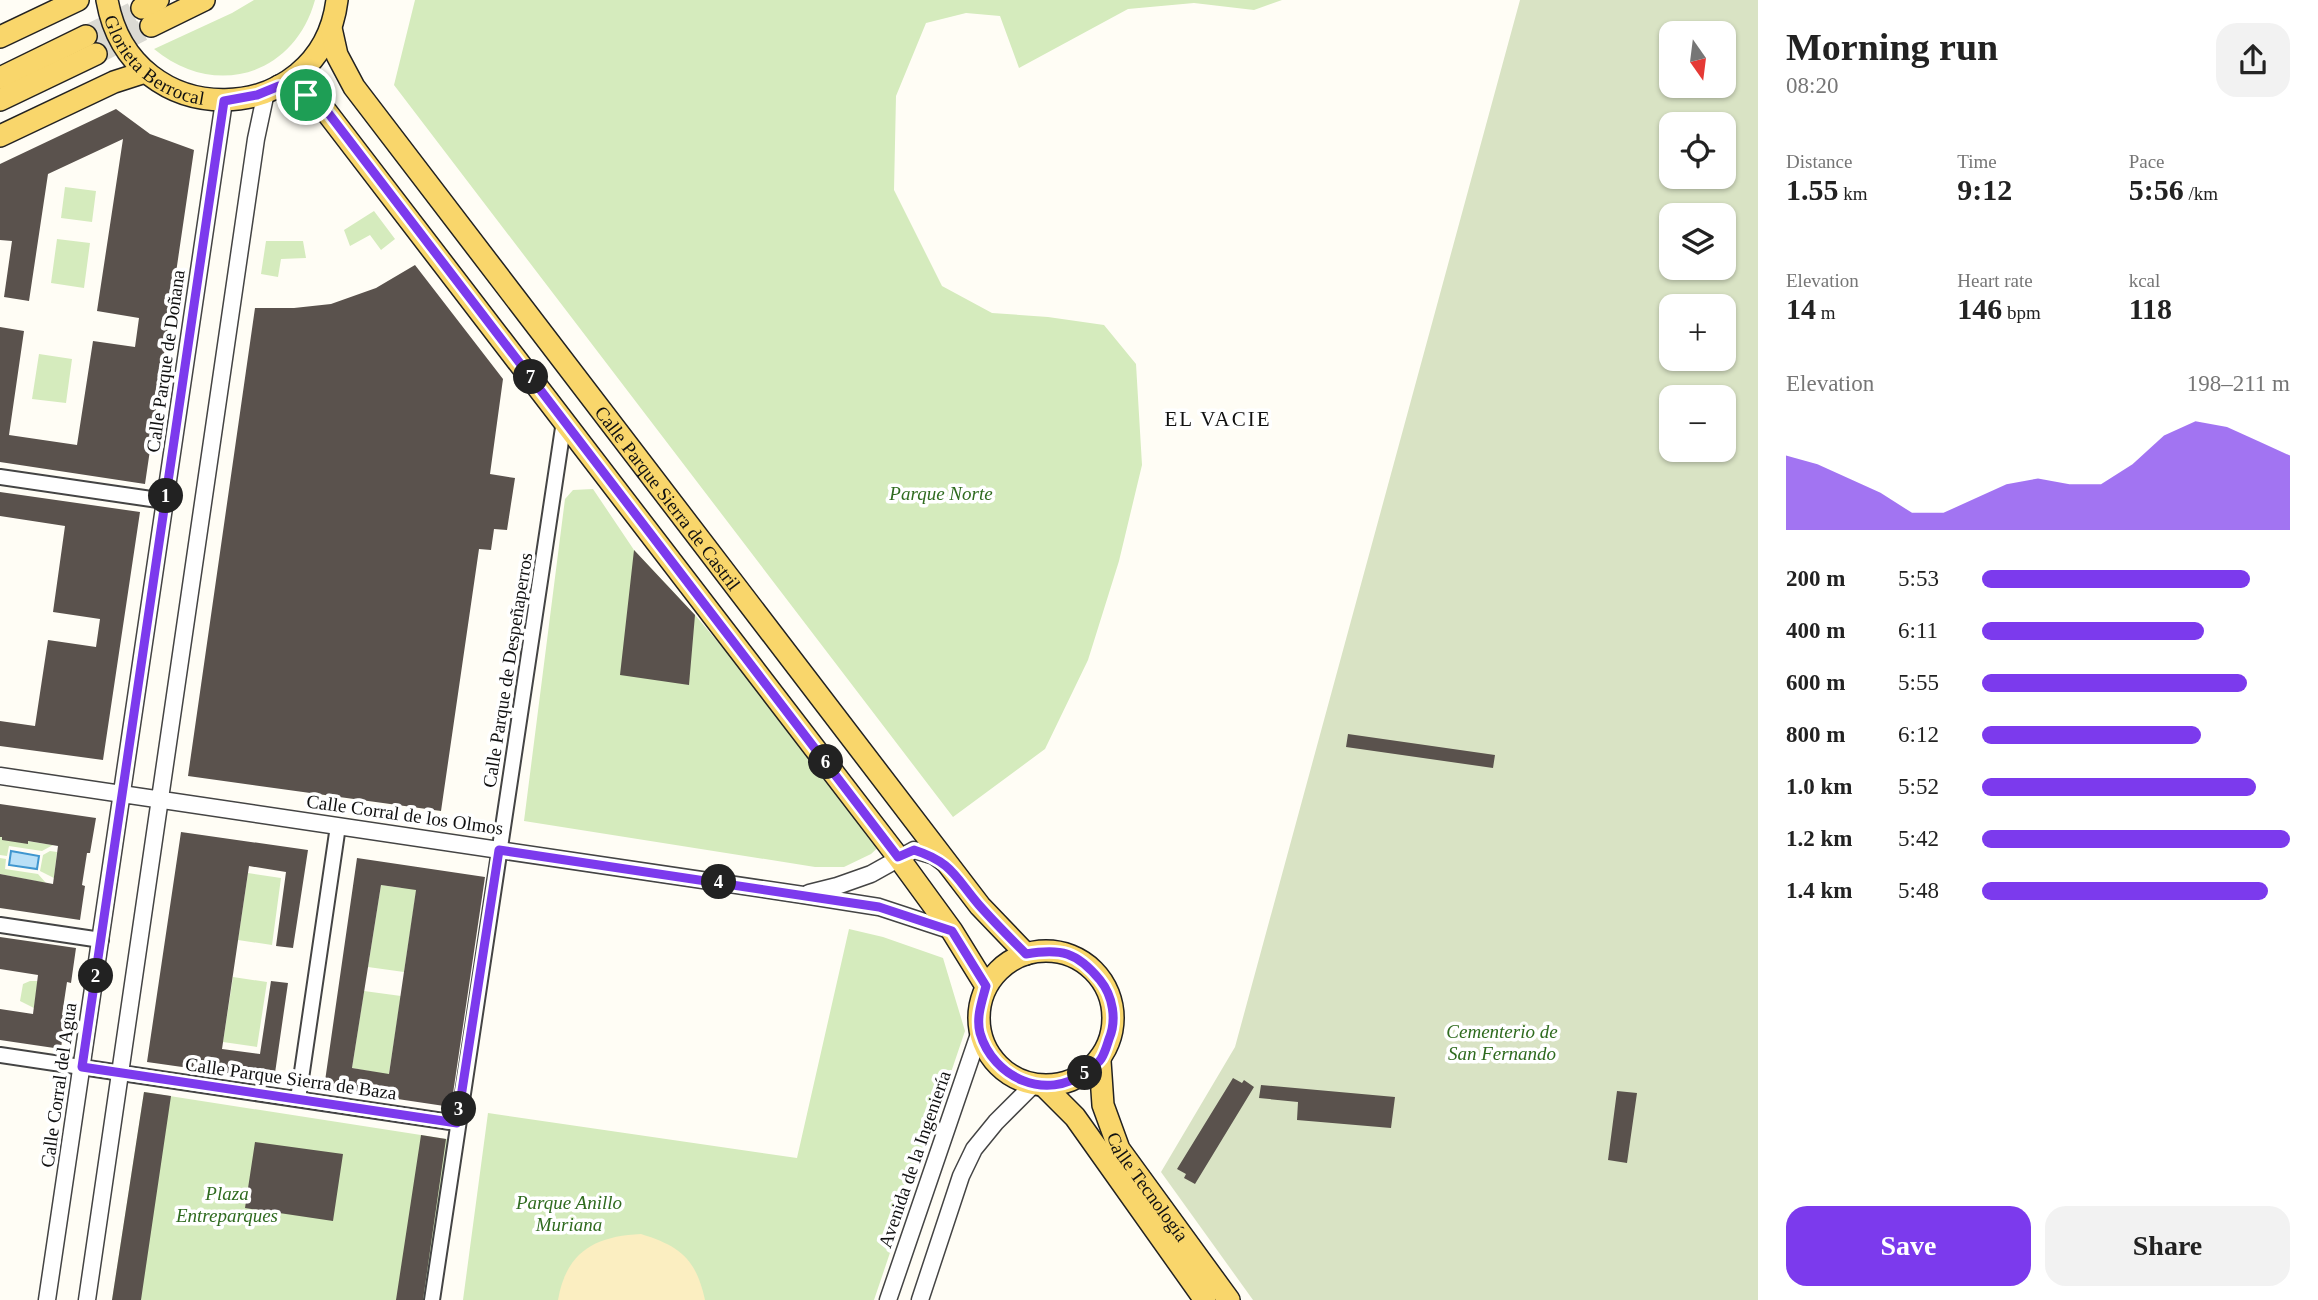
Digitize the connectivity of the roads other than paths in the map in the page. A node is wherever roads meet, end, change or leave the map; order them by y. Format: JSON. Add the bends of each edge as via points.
{"nodes":[{"id":1,"x":78,"y":0,"type":"edge"},
{"id":2,"x":107,"y":0,"type":"edge"},
{"id":3,"x":204,"y":0,"type":"edge"},
{"id":4,"x":336,"y":10,"type":"edge"},
{"id":5,"x":150,"y":12,"type":"tunnel mouth"},
{"id":6,"x":0,"y":37,"type":"edge"},
{"id":7,"x":145,"y":72,"type":"junction"},
{"id":8,"x":0,"y":78,"type":"edge"},
{"id":9,"x":273,"y":89,"type":"junction"},
{"id":10,"x":0,"y":100,"type":"edge"},
{"id":11,"x":224,"y":101,"type":"junction"},
{"id":12,"x":0,"y":136,"type":"edge"},
{"id":13,"x":564,"y":421,"type":"junction"},
{"id":14,"x":0,"y":477,"type":"edge"},
{"id":15,"x":165,"y":501,"type":"junction"},
{"id":16,"x":0,"y":776,"type":"edge"},
{"id":17,"x":122,"y":794,"type":"junction"},
{"id":18,"x":161,"y":800,"type":"junction"},
{"id":19,"x":338,"y":826,"type":"junction"},
{"id":20,"x":499,"y":850,"type":"junction"},
{"id":21,"x":898,"y":857,"type":"junction"},
{"id":22,"x":952,"y":869,"type":"junction"},
{"id":23,"x":803,"y":895,"type":"junction"},
{"id":24,"x":0,"y":925,"type":"edge"},
{"id":25,"x":952,"y":931,"type":"junction"},
{"id":26,"x":101,"y":940,"type":"junction"},
{"id":27,"x":1026,"y":954,"type":"junction"},
{"id":28,"x":986,"y":986,"type":"junction"},
{"id":29,"x":980,"y":1031,"type":"junction"},
{"id":30,"x":0,"y":1055,"type":"edge"},
{"id":31,"x":1100,"y":1061,"type":"junction"},
{"id":32,"x":82,"y":1067,"type":"junction"},
{"id":33,"x":120,"y":1072,"type":"junction"},
{"id":34,"x":1039,"y":1086,"type":"junction"},
{"id":35,"x":299,"y":1099,"type":"junction"},
{"id":36,"x":457,"y":1123,"type":"junction"},
{"id":37,"x":47,"y":1300,"type":"edge"},
{"id":38,"x":87,"y":1300,"type":"edge"},
{"id":39,"x":432,"y":1300,"type":"edge"},
{"id":40,"x":888,"y":1300,"type":"edge"},
{"id":41,"x":920,"y":1300,"type":"edge"},
{"id":42,"x":1205,"y":1300,"type":"edge"},
{"id":43,"x":1229,"y":1300,"type":"edge"}],
"edges":[{"from":1,"to":6,"type":"main road"},
{"from":2,"to":7,"type":"main road","name":"Glorieta Berrocal","via":[[122,44]]},
{"from":3,"to":5,"type":"main road"},
{"from":4,"to":9,"type":"main road","name":"Glorieta Berrocal","via":[[314,56]]},
{"from":4,"to":22,"type":"main road","name":"Calle Parque Sierra de Castril","via":[[337,55],[350,82]]},
{"from":7,"to":11,"type":"main road","name":"Glorieta Berrocal","via":[[189,96]]},
{"from":7,"to":12,"type":"main road"},
{"from":8,"to":10,"type":"main road","via":[[91,45]]},
{"from":9,"to":11,"type":"main road","name":"Glorieta Berrocal"},
{"from":9,"to":13,"type":"main road","name":"Calle Parque Sierra de Castril","via":[[306,95],[321,105]]},
{"from":9,"to":18,"type":"street","via":[[256,139]]},
{"from":11,"to":15,"type":"street","name":"Calle Parque de Doñana"},
{"from":13,"to":20,"type":"street","name":"Calle Parque de Despeñaperros"},
{"from":13,"to":21,"type":"main road","name":"Calle Parque Sierra de Castril"},
{"from":14,"to":15,"type":"street"},
{"from":15,"to":17,"type":"street","name":"Calle Parque de Doñana"},
{"from":16,"to":17,"type":"street","name":"Calle Corral de los Olmos"},
{"from":17,"to":18,"type":"street","name":"Calle Corral de los Olmos"},
{"from":17,"to":26,"type":"street","name":"Calle Corral del Agua"},
{"from":18,"to":19,"type":"street","name":"Calle Corral de los Olmos"},
{"from":18,"to":33,"type":"street"},
{"from":19,"to":20,"type":"street","name":"Calle Corral de los Olmos"},
{"from":19,"to":35,"type":"street"},
{"from":20,"to":23,"type":"street","name":"Calle Corral de los Olmos"},
{"from":20,"to":36,"type":"street","name":"Calle Parque de Despeñaperros"},
{"from":21,"to":22,"type":"street","via":[[914,850],[934,856]]},
{"from":21,"to":23,"type":"street","via":[[871,874]]},
{"from":21,"to":25,"type":"main road","name":"Calle Parque Sierra de Castril"},
{"from":22,"to":27,"type":"main road","name":"Calle Parque Sierra de Castril"},
{"from":23,"to":25,"type":"street","name":"Calle Corral de los Olmos","via":[[879,907]]},
{"from":24,"to":26,"type":"street"},
{"from":25,"to":28,"type":"main road","name":"Calle Parque Sierra de Castril"},
{"from":26,"to":32,"type":"street","name":"Calle Corral del Agua"},
{"from":27,"to":28,"type":"main road","via":[[1003,966]]},
{"from":27,"to":31,"type":"main road","via":[[1064,953],[1085,962],[1109,990],[1115,1027]]},
{"from":28,"to":29,"type":"main road","via":[[979,1008]]},
{"from":29,"to":34,"type":"main road","via":[[990,1056],[1009,1075]]},
{"from":29,"to":40,"type":"street","name":"Avenida de la Ingeniería"},
{"from":30,"to":32,"type":"street","name":"Calle Parque Sierra de Baza"},
{"from":31,"to":34,"type":"main road","via":[[1075,1080]]},
{"from":31,"to":43,"type":"main road","name":"Calle Tecnología","via":[[1103,1105],[1119,1149]]},
{"from":32,"to":33,"type":"street","name":"Calle Parque Sierra de Baza"},
{"from":32,"to":37,"type":"street","name":"Calle Corral del Agua"},
{"from":33,"to":35,"type":"street","name":"Calle Parque Sierra de Baza"},
{"from":33,"to":38,"type":"street"},
{"from":34,"to":41,"type":"street","via":[[996,1122],[974,1149]]},
{"from":34,"to":42,"type":"main road","name":"Calle Tecnología","via":[[1089,1136]]},
{"from":35,"to":36,"type":"street","name":"Calle Parque Sierra de Baza"},
{"from":36,"to":39,"type":"street","name":"Calle Parque de Despeñaperros"}]}
